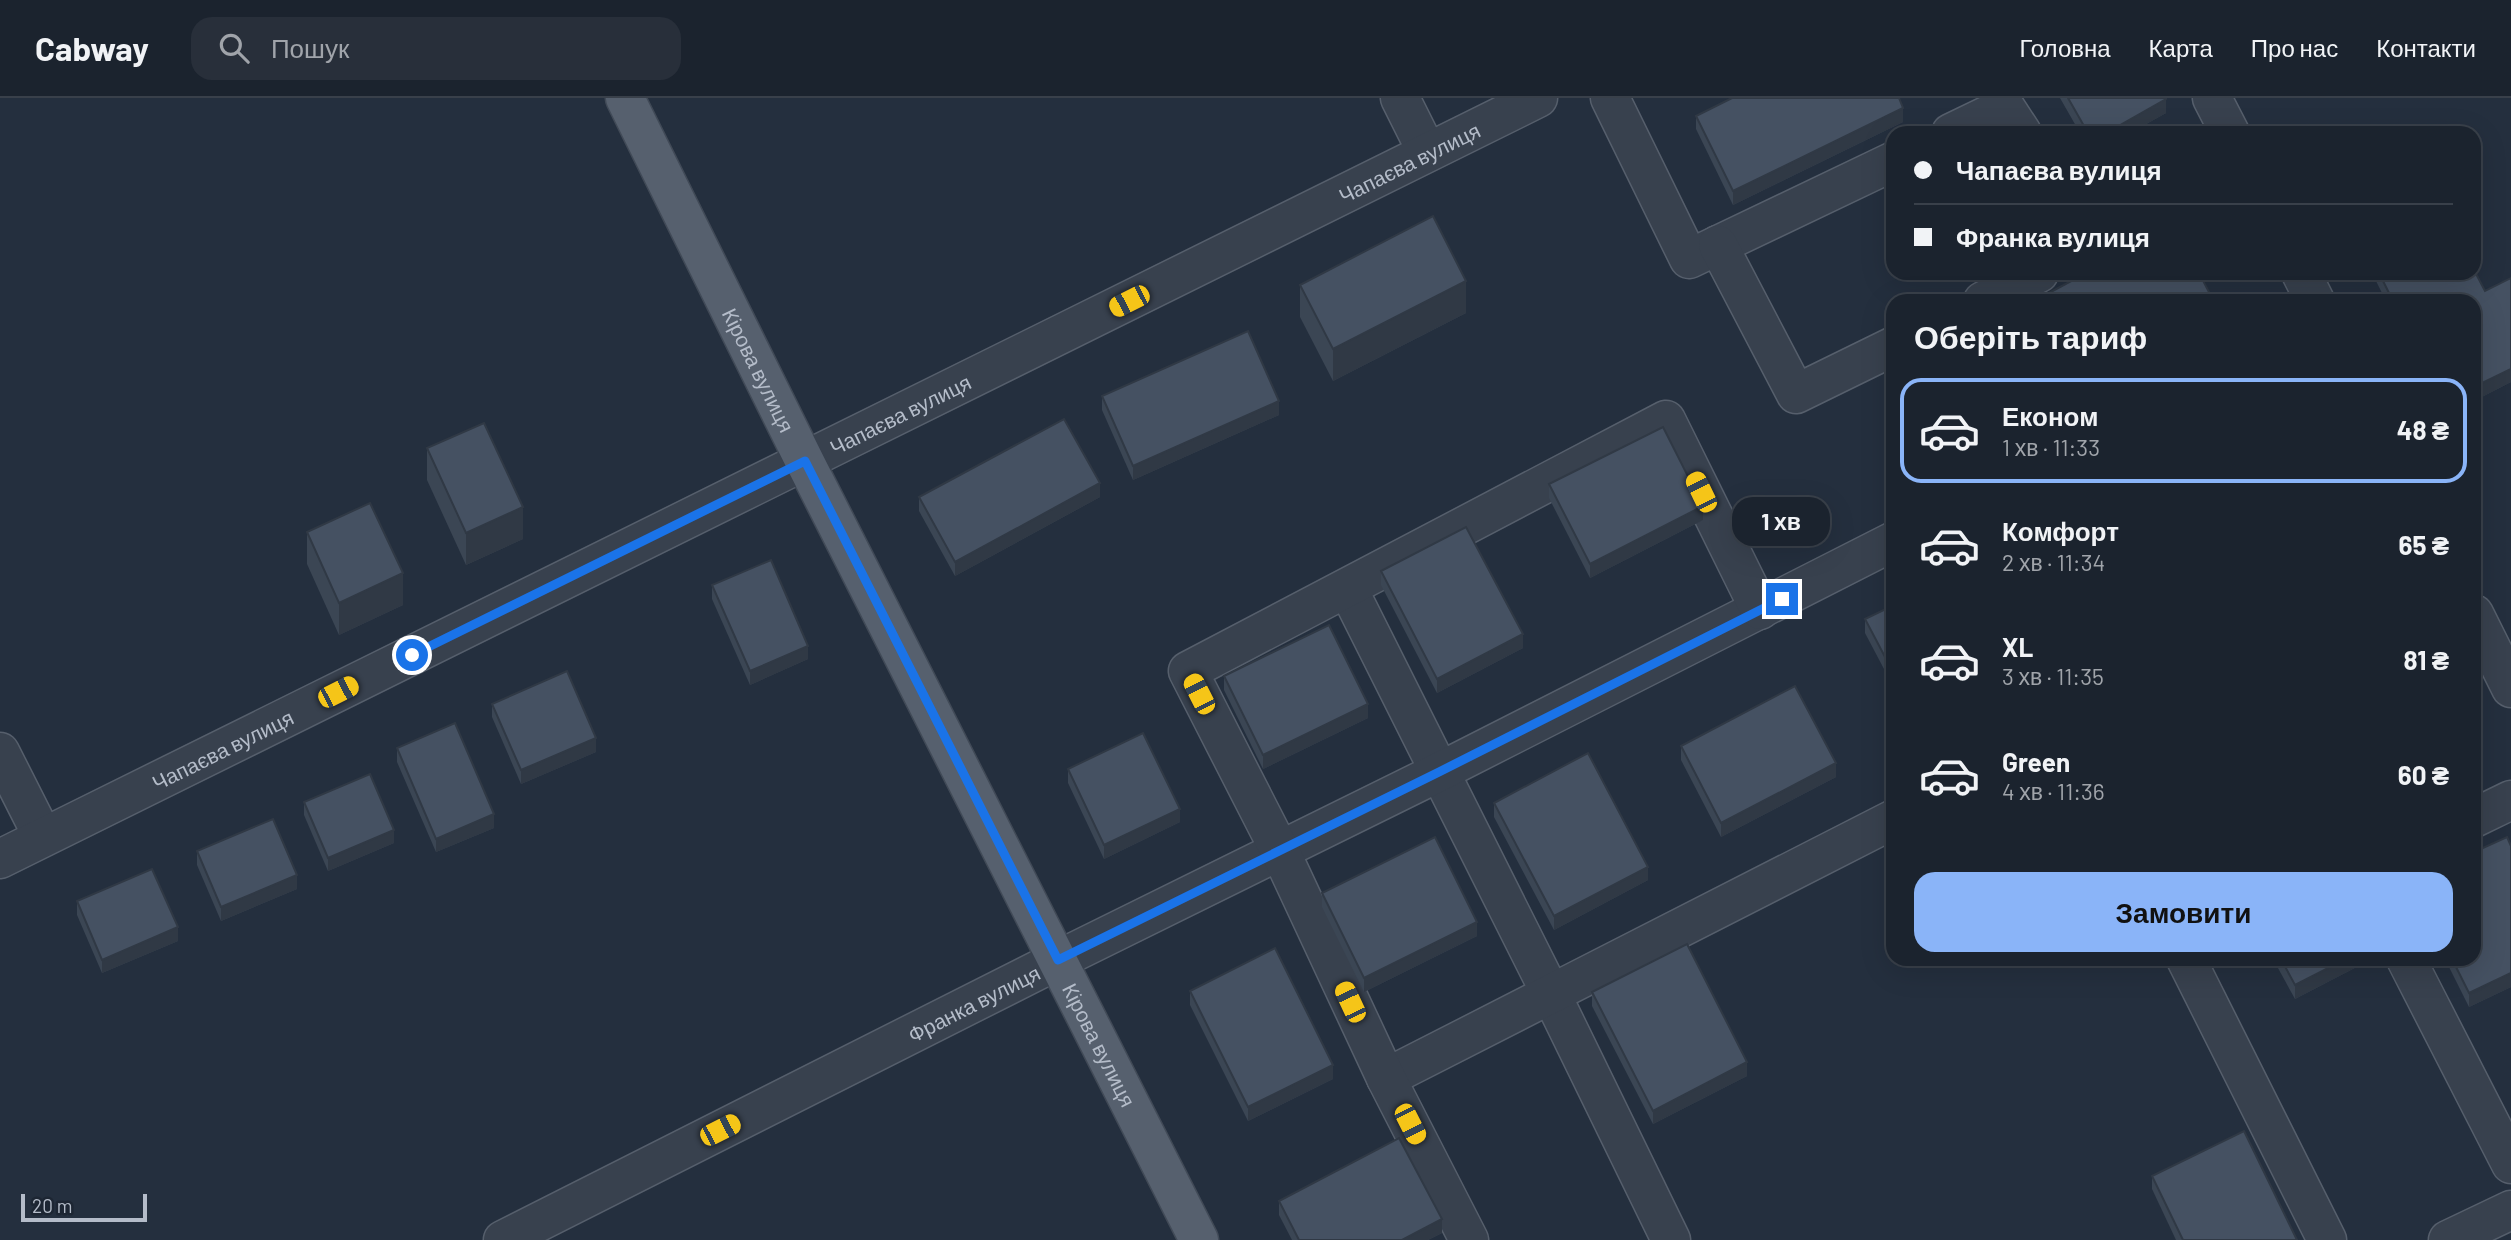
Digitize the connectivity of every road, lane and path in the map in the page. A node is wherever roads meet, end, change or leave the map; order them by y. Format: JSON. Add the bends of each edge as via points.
{"nodes":[{"id":1,"x":625,"y":98,"type":"edge"},
{"id":2,"x":1400,"y":98,"type":"edge"},
{"id":3,"x":1538,"y":98,"type":"edge"},
{"id":4,"x":1610,"y":98,"type":"edge"},
{"id":5,"x":2212,"y":98,"type":"edge"},
{"id":6,"x":1966,"y":126,"type":"edge"},
{"id":7,"x":2017,"y":126,"type":"edge"},
{"id":8,"x":2226,"y":126,"type":"edge"},
{"id":9,"x":1427,"y":152,"type":"junction"},
{"id":10,"x":1886,"y":164,"type":"edge"},
{"id":11,"x":1718,"y":245,"type":"junction"},
{"id":12,"x":2025,"y":280,"type":"edge"},
{"id":13,"x":1997,"y":294,"type":"edge"},
{"id":14,"x":1886,"y":350,"type":"edge"},
{"id":15,"x":805,"y":461,"type":"junction"},
{"id":16,"x":1886,"y":545,"type":"edge"},
{"id":17,"x":1348,"y":589,"type":"junction"},
{"id":18,"x":1760,"y":610,"type":"junction"},
{"id":19,"x":2481,"y":622,"type":"edge"},
{"id":20,"x":2502,"y":648,"type":"edge"},
{"id":21,"x":2511,"y":688,"type":"edge"},
{"id":22,"x":0,"y":752,"type":"edge"},
{"id":23,"x":1439,"y":772,"type":"junction"},
{"id":24,"x":2511,"y":800,"type":"edge"},
{"id":25,"x":2481,"y":815,"type":"edge"},
{"id":26,"x":1886,"y":823,"type":"edge"},
{"id":27,"x":43,"y":837,"type":"junction"},
{"id":28,"x":1280,"y":851,"type":"junction"},
{"id":29,"x":0,"y":859,"type":"edge"},
{"id":30,"x":1058,"y":960,"type":"junction"},
{"id":31,"x":2190,"y":966,"type":"edge"},
{"id":32,"x":2410,"y":966,"type":"edge"},
{"id":33,"x":1550,"y":992,"type":"junction"},
{"id":34,"x":1386,"y":1078,"type":"junction"},
{"id":35,"x":2511,"y":1164,"type":"edge"},
{"id":36,"x":2511,"y":1210,"type":"edge"},
{"id":37,"x":503,"y":1240,"type":"edge"},
{"id":38,"x":1199,"y":1240,"type":"edge"},
{"id":39,"x":1469,"y":1240,"type":"edge"},
{"id":40,"x":1671,"y":1240,"type":"edge"},
{"id":41,"x":2327,"y":1240,"type":"edge"},
{"id":42,"x":2448,"y":1240,"type":"edge"}],
"edges":[{"from":1,"to":15,"type":"main road","name":"Кірова вулиця"},
{"from":2,"to":9,"type":"street"},
{"from":3,"to":9,"type":"street","name":"Чапаєва вулиця"},
{"from":4,"to":11,"type":"street","via":[[1689,259]]},
{"from":5,"to":8,"type":"street"},
{"from":6,"to":7,"type":"street","via":[[2005,107]]},
{"from":9,"to":15,"type":"street","name":"Чапаєва вулиця"},
{"from":10,"to":11,"type":"street"},
{"from":11,"to":14,"type":"street","via":[[1796,394]]},
{"from":12,"to":13,"type":"street"},
{"from":15,"to":27,"type":"street","name":"Чапаєва вулиця"},
{"from":15,"to":30,"type":"main road","name":"Кірова вулиця"},
{"from":16,"to":18,"type":"street","name":"Франка вулиця"},
{"from":17,"to":18,"type":"street","via":[[1666,420]]},
{"from":17,"to":23,"type":"street"},
{"from":17,"to":28,"type":"street","via":[[1188,671]]},
{"from":18,"to":23,"type":"street","name":"Франка вулиця"},
{"from":19,"to":20,"type":"street"},
{"from":20,"to":21,"type":"street"},
{"from":22,"to":27,"type":"street"},
{"from":23,"to":28,"type":"street","name":"Франка вулиця"},
{"from":23,"to":33,"type":"street"},
{"from":24,"to":25,"type":"street"},
{"from":26,"to":33,"type":"street"},
{"from":27,"to":29,"type":"street","name":"Чапаєва вулиця"},
{"from":28,"to":30,"type":"street","name":"Франка вулиця"},
{"from":28,"to":34,"type":"street"},
{"from":30,"to":37,"type":"street","name":"Франка вулиця"},
{"from":30,"to":38,"type":"main road","name":"Кірова вулиця"},
{"from":31,"to":41,"type":"street"},
{"from":32,"to":35,"type":"street"},
{"from":33,"to":34,"type":"street"},
{"from":33,"to":40,"type":"street"},
{"from":34,"to":39,"type":"street"},
{"from":36,"to":42,"type":"street"}]}
